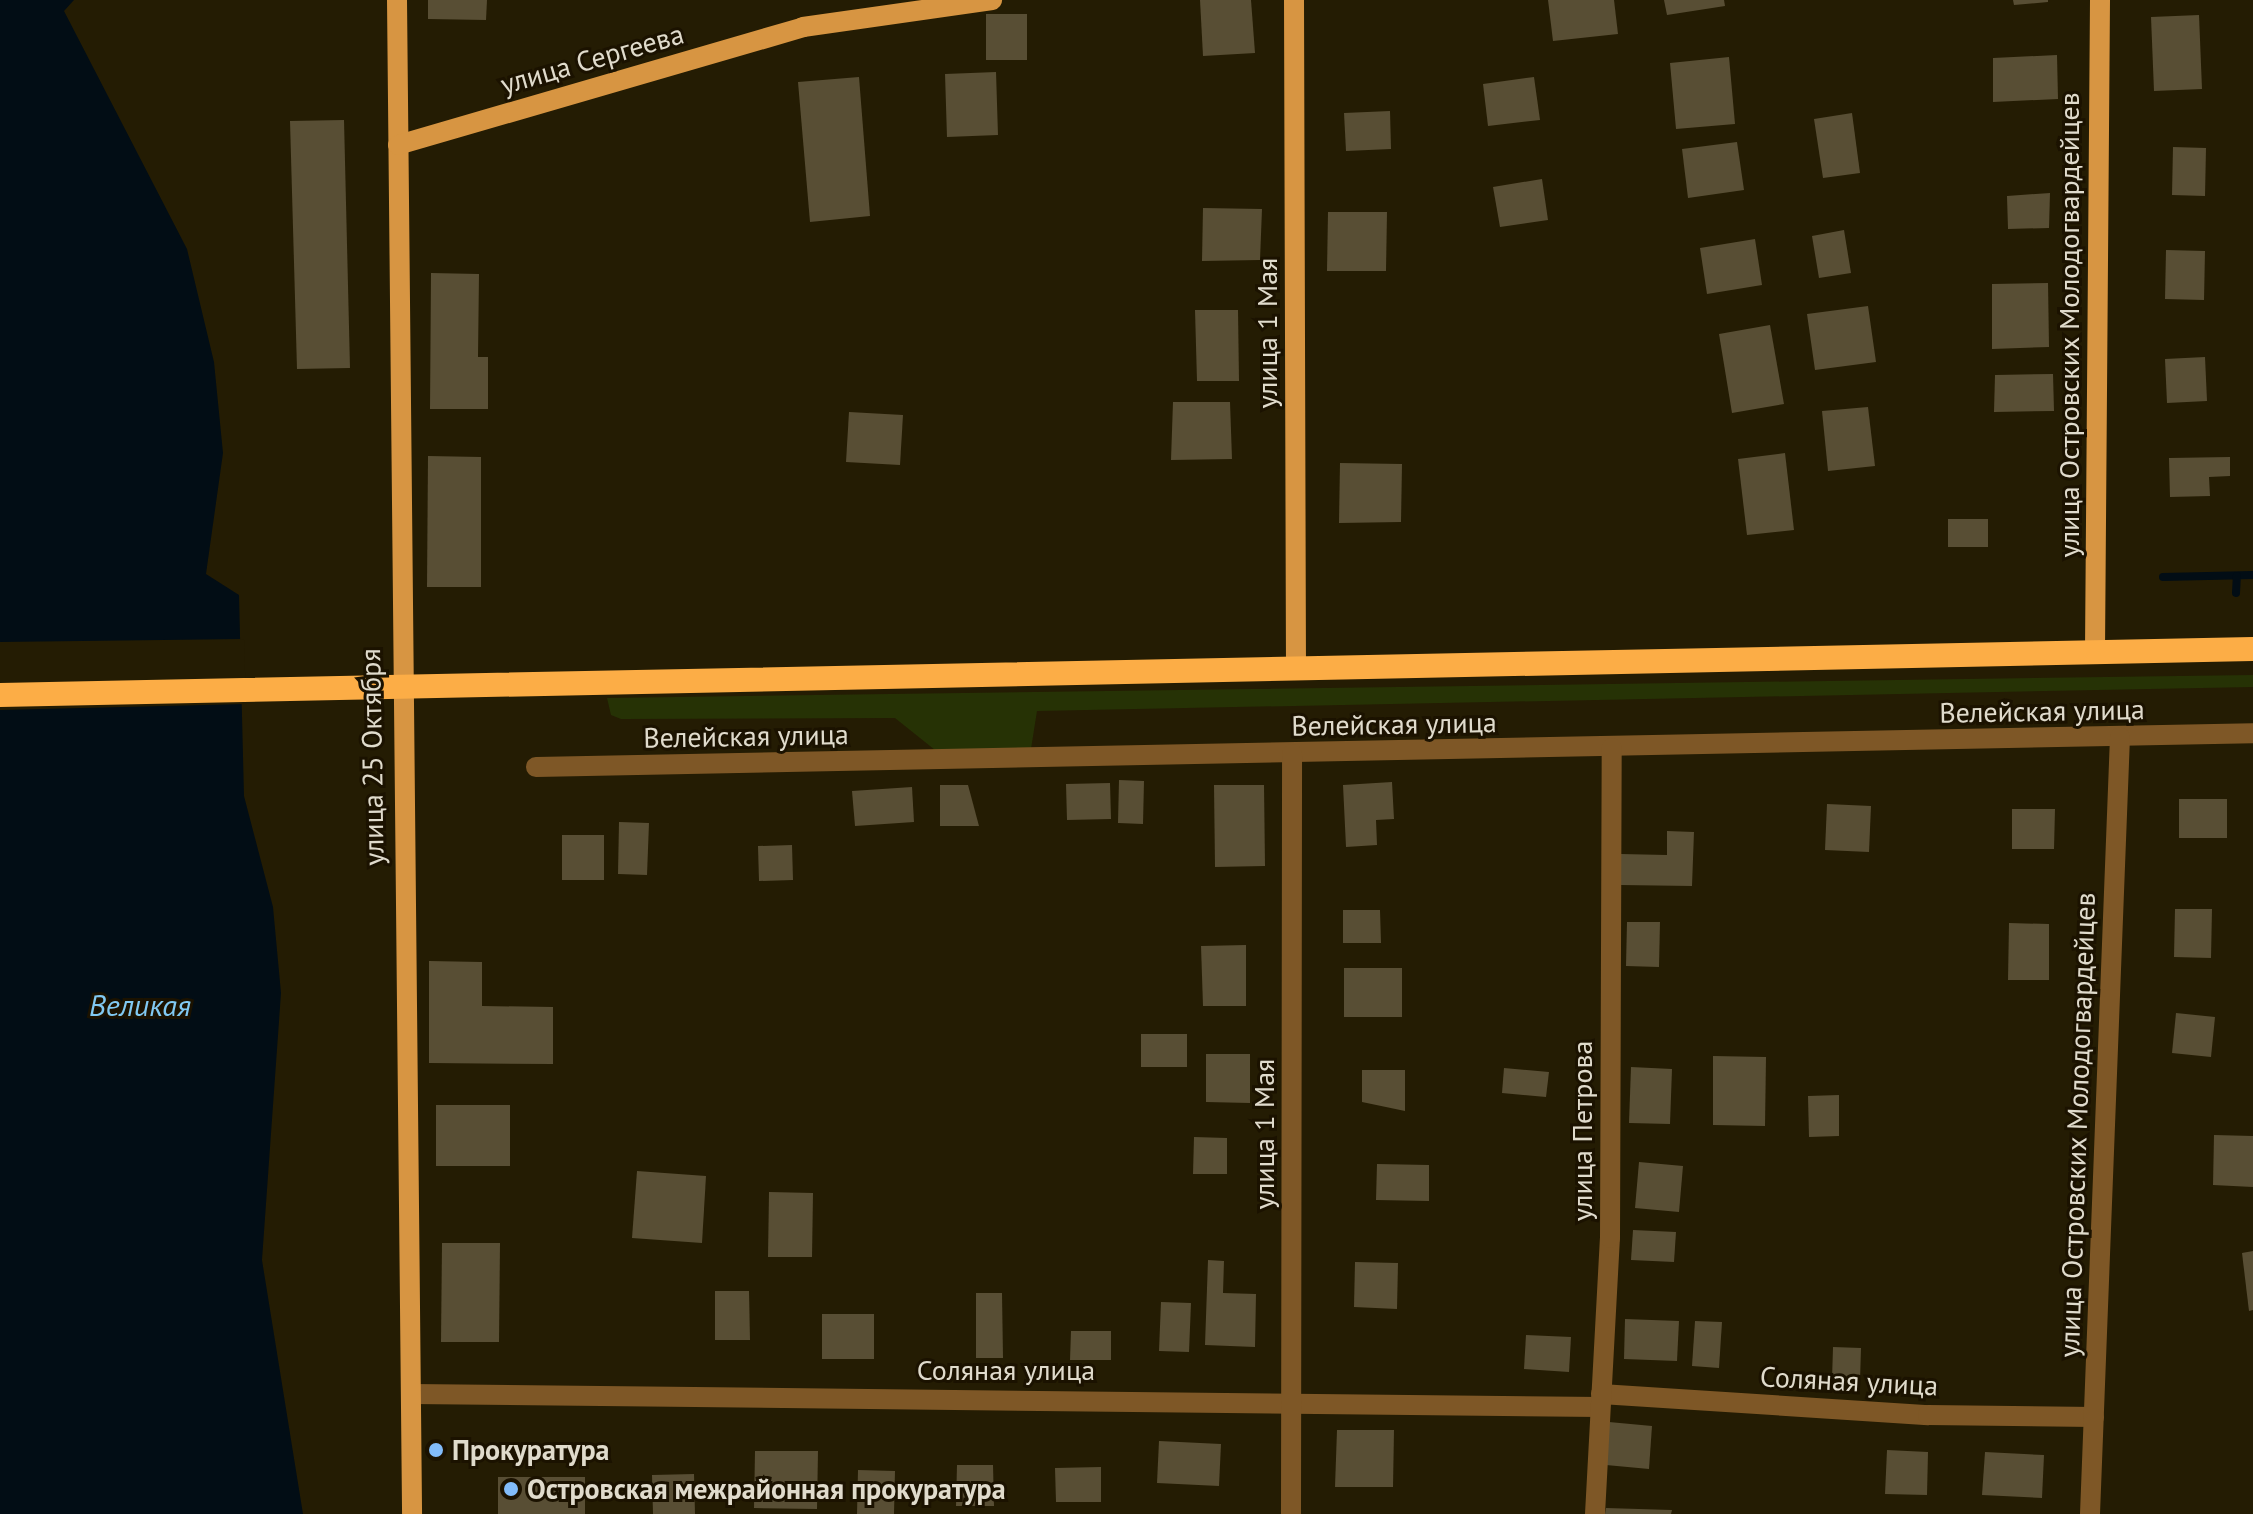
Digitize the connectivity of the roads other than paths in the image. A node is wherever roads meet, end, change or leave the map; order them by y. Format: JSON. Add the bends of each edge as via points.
{"nodes":[{"id":1,"x":397,"y":0,"type":"edge"},
{"id":2,"x":992,"y":0,"type":"edge"},
{"id":3,"x":1294,"y":0,"type":"edge"},
{"id":4,"x":2100,"y":0,"type":"edge"},
{"id":5,"x":398,"y":145,"type":"junction"},
{"id":6,"x":2253,"y":649,"type":"edge"},
{"id":7,"x":2095,"y":651,"type":"junction"},
{"id":8,"x":1296,"y":665,"type":"junction"},
{"id":9,"x":0,"y":695,"type":"edge"},
{"id":10,"x":2253,"y":733,"type":"edge"},
{"id":11,"x":2120,"y":738,"type":"junction"},
{"id":12,"x":1612,"y":748,"type":"junction"},
{"id":13,"x":1292,"y":754,"type":"junction"},
{"id":14,"x":536,"y":767,"type":"dead end"},
{"id":15,"x":412,"y":1394,"type":"junction"},
{"id":16,"x":1291,"y":1400,"type":"junction"},
{"id":17,"x":1601,"y":1400,"type":"junction"},
{"id":18,"x":2094,"y":1417,"type":"junction"},
{"id":19,"x":412,"y":1514,"type":"edge"},
{"id":20,"x":1291,"y":1514,"type":"edge"},
{"id":21,"x":1595,"y":1514,"type":"edge"},
{"id":22,"x":2090,"y":1514,"type":"edge"}],
"edges":[{"from":1,"to":5,"type":"main road","name":"улица 25 Октября"},
{"from":2,"to":5,"type":"main road","name":"улица Сергеева","via":[[803,27]]},
{"from":3,"to":8,"type":"main road","name":"улица 1 Мая"},
{"from":4,"to":7,"type":"main road","name":"улица Островских Молодогвардейцев"},
{"from":5,"to":15,"type":"main road","name":"улица 25 Октября"},
{"from":6,"to":7,"type":"highway"},
{"from":7,"to":8,"type":"highway"},
{"from":8,"to":9,"type":"highway"},
{"from":10,"to":11,"type":"street","name":"Велейская улица"},
{"from":11,"to":12,"type":"street","name":"Велейская улица"},
{"from":11,"to":18,"type":"street","name":"улица Островских Молодогвардейцев"},
{"from":12,"to":13,"type":"street","name":"Велейская улица"},
{"from":12,"to":17,"type":"street","name":"улица Петрова","via":[[1610,1238]]},
{"from":13,"to":14,"type":"street","name":"Велейская улица"},
{"from":13,"to":16,"type":"street","name":"улица 1 Мая"},
{"from":15,"to":16,"type":"street","name":"Соляная улица"},
{"from":15,"to":19,"type":"main road","name":"улица 25 Октября"},
{"from":16,"to":17,"type":"street","name":"Соляная улица"},
{"from":16,"to":20,"type":"street","name":"улица 1 Мая"},
{"from":17,"to":18,"type":"street","name":"Соляная улица"},
{"from":17,"to":21,"type":"street","name":"улица Петрова"},
{"from":18,"to":22,"type":"street","name":"улица Островских Молодогвардейцев"}]}
